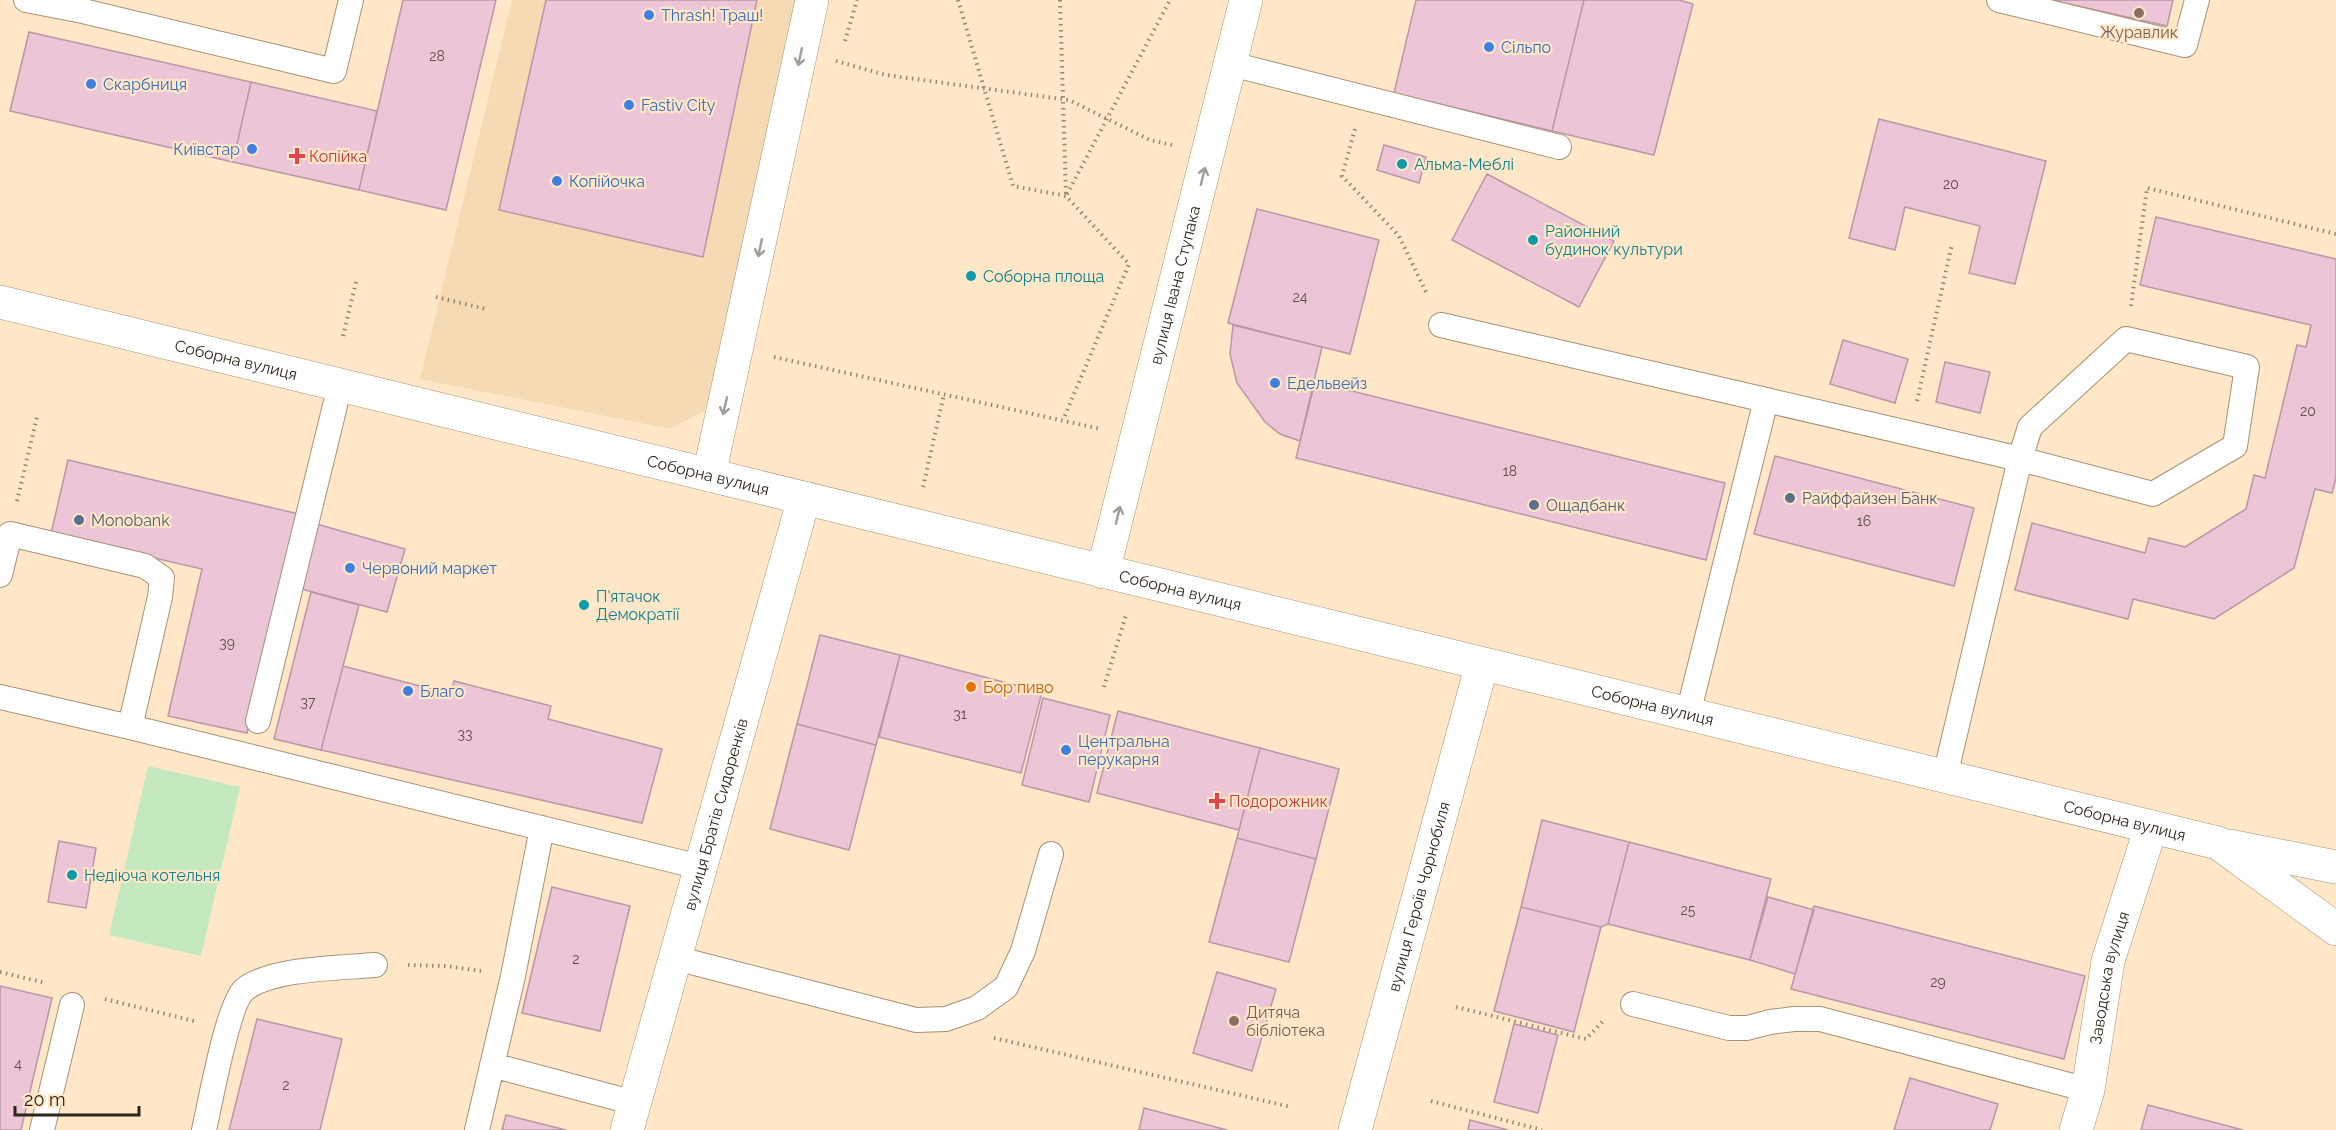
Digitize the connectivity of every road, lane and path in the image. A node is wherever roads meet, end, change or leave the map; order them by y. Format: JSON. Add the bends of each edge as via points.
{"nodes":[{"id":1,"x":26,"y":0,"type":"edge"},
{"id":2,"x":351,"y":0,"type":"edge"},
{"id":3,"x":812,"y":0,"type":"edge"},
{"id":4,"x":856,"y":0,"type":"edge"},
{"id":5,"x":958,"y":0,"type":"edge"},
{"id":6,"x":1060,"y":0,"type":"edge"},
{"id":7,"x":1170,"y":0,"type":"edge"},
{"id":8,"x":1246,"y":0,"type":"edge"},
{"id":9,"x":1999,"y":0,"type":"edge"},
{"id":10,"x":2197,"y":0,"type":"edge"},
{"id":11,"x":91,"y":6,"type":"edge"},
{"id":12,"x":802,"y":51,"type":"junction"},
{"id":13,"x":839,"y":62,"type":"junction"},
{"id":14,"x":1231,"y":64,"type":"junction"},
{"id":15,"x":984,"y":88,"type":"junction"},
{"id":16,"x":1364,"y":98,"type":"junction"},
{"id":17,"x":1063,"y":99,"type":"junction"},
{"id":18,"x":1107,"y":118,"type":"junction"},
{"id":19,"x":1559,"y":147,"type":"dead end"},
{"id":20,"x":1209,"y":154,"type":"junction"},
{"id":21,"x":1066,"y":196,"type":"junction"},
{"id":22,"x":2336,"y":234,"type":"edge"},
{"id":23,"x":1952,"y":244,"type":"dead end"},
{"id":24,"x":357,"y":278,"type":"dead end"},
{"id":25,"x":436,"y":297,"type":"dead end"},
{"id":26,"x":0,"y":302,"type":"edge"},
{"id":27,"x":486,"y":309,"type":"dead end"},
{"id":28,"x":1441,"y":325,"type":"joint"},
{"id":29,"x":343,"y":336,"type":"dead end"},
{"id":30,"x":2126,"y":339,"type":"junction"},
{"id":31,"x":738,"y":349,"type":"junction"},
{"id":32,"x":340,"y":386,"type":"junction"},
{"id":33,"x":944,"y":394,"type":"junction"},
{"id":34,"x":1766,"y":400,"type":"junction"},
{"id":35,"x":37,"y":417,"type":"dead end"},
{"id":36,"x":1063,"y":420,"type":"junction"},
{"id":37,"x":1909,"y":434,"type":"junction"},
{"id":38,"x":1137,"y":437,"type":"junction"},
{"id":39,"x":2020,"y":459,"type":"junction"},
{"id":40,"x":709,"y":475,"type":"junction"},
{"id":41,"x":804,"y":498,"type":"junction"},
{"id":42,"x":914,"y":525,"type":"junction"},
{"id":43,"x":10,"y":534,"type":"junction"},
{"id":44,"x":1104,"y":572,"type":"junction"},
{"id":45,"x":0,"y":575,"type":"edge"},
{"id":46,"x":1482,"y":664,"type":"junction"},
{"id":47,"x":0,"y":697,"type":"edge"},
{"id":48,"x":1688,"y":714,"type":"junction"},
{"id":49,"x":258,"y":721,"type":"dead end"},
{"id":50,"x":130,"y":727,"type":"junction"},
{"id":51,"x":1945,"y":776,"type":"junction"},
{"id":52,"x":2151,"y":827,"type":"junction"},
{"id":53,"x":543,"y":828,"type":"junction"},
{"id":54,"x":2218,"y":843,"type":"junction"},
{"id":55,"x":1050,"y":854,"type":"dead end"},
{"id":56,"x":700,"y":867,"type":"junction"},
{"id":57,"x":2336,"y":867,"type":"edge"},
{"id":58,"x":2336,"y":929,"type":"edge"},
{"id":59,"x":675,"y":958,"type":"junction"},
{"id":60,"x":375,"y":964,"type":"joint"},
{"id":61,"x":0,"y":972,"type":"edge"},
{"id":62,"x":513,"y":976,"type":"junction"},
{"id":63,"x":64,"y":995,"type":"joint"},
{"id":64,"x":102,"y":998,"type":"dead end"},
{"id":65,"x":1633,"y":1004,"type":"joint"},
{"id":66,"x":1456,"y":1007,"type":"dead end"},
{"id":67,"x":228,"y":1030,"type":"junction"},
{"id":68,"x":985,"y":1036,"type":"dead end"},
{"id":69,"x":492,"y":1065,"type":"junction"},
{"id":70,"x":2088,"y":1090,"type":"junction"},
{"id":71,"x":1431,"y":1101,"type":"dead end"},
{"id":72,"x":1291,"y":1107,"type":"dead end"},
{"id":73,"x":631,"y":1116,"type":"edge"},
{"id":74,"x":42,"y":1130,"type":"edge"},
{"id":75,"x":204,"y":1130,"type":"edge"},
{"id":76,"x":477,"y":1130,"type":"edge"},
{"id":77,"x":1355,"y":1130,"type":"edge"},
{"id":78,"x":1542,"y":1130,"type":"edge"},
{"id":79,"x":2076,"y":1130,"type":"edge"}],
"edges":[{"from":1,"to":11,"type":"lane"},
{"from":2,"to":11,"type":"lane","via":[[334,71]]},
{"from":3,"to":12,"type":"main road"},
{"from":4,"to":13,"type":"path"},
{"from":5,"to":15,"type":"path"},
{"from":6,"to":17,"type":"path"},
{"from":7,"to":18,"type":"path"},
{"from":8,"to":14,"type":"main road","name":"вулиця Івана Ступака"},
{"from":9,"to":10,"type":"lane","via":[[2185,45]]},
{"from":12,"to":13,"type":"path"},
{"from":12,"to":31,"type":"main road","one_way":true},
{"from":13,"to":15,"type":"path","via":[[886,75]]},
{"from":14,"to":16,"type":"lane"},
{"from":14,"to":20,"type":"main road","name":"вулиця Івана Ступака"},
{"from":15,"to":17,"type":"path"},
{"from":15,"to":21,"type":"path","via":[[1013,186]]},
{"from":16,"to":19,"type":"lane"},
{"from":16,"to":28,"type":"path","via":[[1342,177],[1399,236]]},
{"from":17,"to":18,"type":"path"},
{"from":17,"to":21,"type":"path"},
{"from":18,"to":20,"type":"path","via":[[1150,140]]},
{"from":18,"to":21,"type":"path"},
{"from":38,"to":20,"type":"main road","name":"вулиця Івана Ступака","one_way":true},
{"from":21,"to":36,"type":"path","via":[[1129,264]]},
{"from":22,"to":30,"type":"path","via":[[2147,188]]},
{"from":23,"to":37,"type":"path"},
{"from":24,"to":29,"type":"path"},
{"from":25,"to":27,"type":"path"},
{"from":26,"to":32,"type":"main road","name":"Соборна вулиця"},
{"from":28,"to":34,"type":"lane"},
{"from":30,"to":39,"type":"lane","via":[[2030,427]]},
{"from":30,"to":39,"type":"lane","via":[[2247,368],[2235,446],[2153,494]]},
{"from":31,"to":33,"type":"path"},
{"from":31,"to":40,"type":"main road","one_way":true},
{"from":32,"to":40,"type":"main road","name":"Соборна вулиця"},
{"from":32,"to":49,"type":"lane"},
{"from":33,"to":36,"type":"path"},
{"from":33,"to":42,"type":"path"},
{"from":34,"to":37,"type":"lane"},
{"from":34,"to":48,"type":"lane"},
{"from":35,"to":43,"type":"path"},
{"from":36,"to":38,"type":"path"},
{"from":37,"to":39,"type":"lane"},
{"from":44,"to":38,"type":"main road","name":"вулиця Івана Ступака","one_way":true},
{"from":39,"to":51,"type":"lane"},
{"from":40,"to":41,"type":"main road","name":"Соборна вулиця"},
{"from":41,"to":42,"type":"main road","name":"Соборна вулиця"},
{"from":41,"to":56,"type":"main road","name":"вулиця Братів Сидоренків"},
{"from":42,"to":44,"type":"main road","name":"Соборна вулиця"},
{"from":43,"to":45,"type":"lane"},
{"from":43,"to":50,"type":"lane","via":[[145,566],[162,579]]},
{"from":44,"to":46,"type":"main road","name":"Соборна вулиця"},
{"from":46,"to":48,"type":"main road","name":"Соборна вулиця"},
{"from":46,"to":77,"type":"main road","name":"вулиця Героїв Чорнобиля"},
{"from":47,"to":50,"type":"lane"},
{"from":48,"to":51,"type":"main road","name":"Соборна вулиця"},
{"from":50,"to":53,"type":"lane"},
{"from":51,"to":52,"type":"main road","name":"Соборна вулиця"},
{"from":52,"to":54,"type":"main road","name":"Соборна вулиця"},
{"from":52,"to":70,"type":"main road","name":"Заводська вулиця","via":[[2108,961]]},
{"from":53,"to":56,"type":"lane"},
{"from":53,"to":62,"type":"lane"},
{"from":54,"to":57,"type":"main road"},
{"from":54,"to":58,"type":"main road","name":"Соборна вулиця"},
{"from":55,"to":59,"type":"lane","via":[[1023,951],[1006,987],[977,1008],[946,1018],[916,1020]]},
{"from":56,"to":59,"type":"main road","name":"вулиця Братів Сидоренків"},
{"from":59,"to":73,"type":"main road","name":"вулиця Братів Сидоренків"},
{"from":60,"to":62,"type":"path","via":[[446,966]]},
{"from":60,"to":67,"type":"lane","via":[[261,980],[242,991]]},
{"from":61,"to":63,"type":"path"},
{"from":62,"to":69,"type":"lane"},
{"from":63,"to":74,"type":"lane"},
{"from":64,"to":67,"type":"path"},
{"from":65,"to":66,"type":"path","via":[[1618,1009],[1586,1039]]},
{"from":65,"to":70,"type":"lane","via":[[1729,1028],[1820,1018]]},
{"from":67,"to":75,"type":"lane"},
{"from":68,"to":72,"type":"path"},
{"from":69,"to":73,"type":"lane"},
{"from":69,"to":76,"type":"lane"},
{"from":70,"to":79,"type":"main road","name":"Заводська вулиця"},
{"from":71,"to":78,"type":"path"}]}
